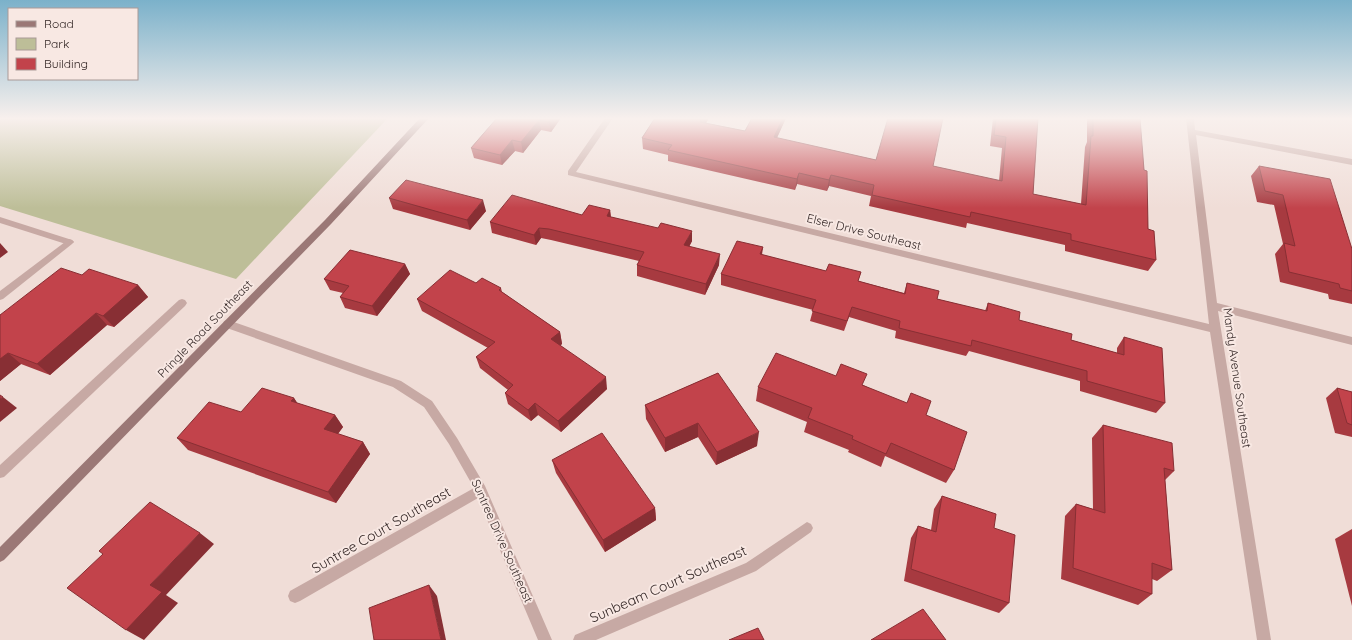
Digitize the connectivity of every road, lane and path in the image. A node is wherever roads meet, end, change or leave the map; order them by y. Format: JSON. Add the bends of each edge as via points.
{"nodes":[{"id":1,"x":396,"y":148,"type":"edge"},
{"id":2,"x":588,"y":148,"type":"edge"},
{"id":3,"x":1193,"y":148,"type":"edge"},
{"id":4,"x":1276,"y":148,"type":"edge"},
{"id":5,"x":1352,"y":162,"type":"edge"},
{"id":6,"x":0,"y":220,"type":"edge"},
{"id":7,"x":0,"y":296,"type":"edge"},
{"id":8,"x":182,"y":303,"type":"dead end"},
{"id":9,"x":1213,"y":306,"type":"junction"},
{"id":10,"x":228,"y":324,"type":"junction"},
{"id":11,"x":1215,"y":329,"type":"junction"},
{"id":12,"x":1352,"y":341,"type":"edge"},
{"id":13,"x":0,"y":473,"type":"edge"},
{"id":14,"x":482,"y":490,"type":"junction"},
{"id":15,"x":807,"y":528,"type":"dead end"},
{"id":16,"x":0,"y":556,"type":"edge"},
{"id":17,"x":295,"y":596,"type":"dead end"},
{"id":18,"x":545,"y":640,"type":"edge"},
{"id":19,"x":580,"y":640,"type":"edge"},
{"id":20,"x":1264,"y":640,"type":"edge"}],
"edges":[{"from":1,"to":10,"type":"main road","name":"Pringle Road Southeast"},
{"from":2,"to":11,"type":"street","name":"Elser Drive Southeast","via":[[571,173]]},
{"from":3,"to":9,"type":"street","name":"Mandy Avenue Southeast"},
{"from":4,"to":5,"type":"street"},
{"from":6,"to":7,"type":"street","via":[[69,242]]},
{"from":8,"to":13,"type":"street"},
{"from":9,"to":11,"type":"street","name":"Mandy Avenue Southeast"},
{"from":9,"to":12,"type":"street"},
{"from":10,"to":14,"type":"street","name":"Suntree Drive Southeast","via":[[397,384],[428,404]]},
{"from":10,"to":16,"type":"main road","name":"Pringle Road Southeast"},
{"from":11,"to":20,"type":"street","name":"Mandy Avenue Southeast"},
{"from":14,"to":17,"type":"street","name":"Suntree Court Southeast"},
{"from":14,"to":18,"type":"street","name":"Suntree Drive Southeast"},
{"from":15,"to":19,"type":"street","name":"Sunbeam Court Southeast","via":[[751,567]]}]}
